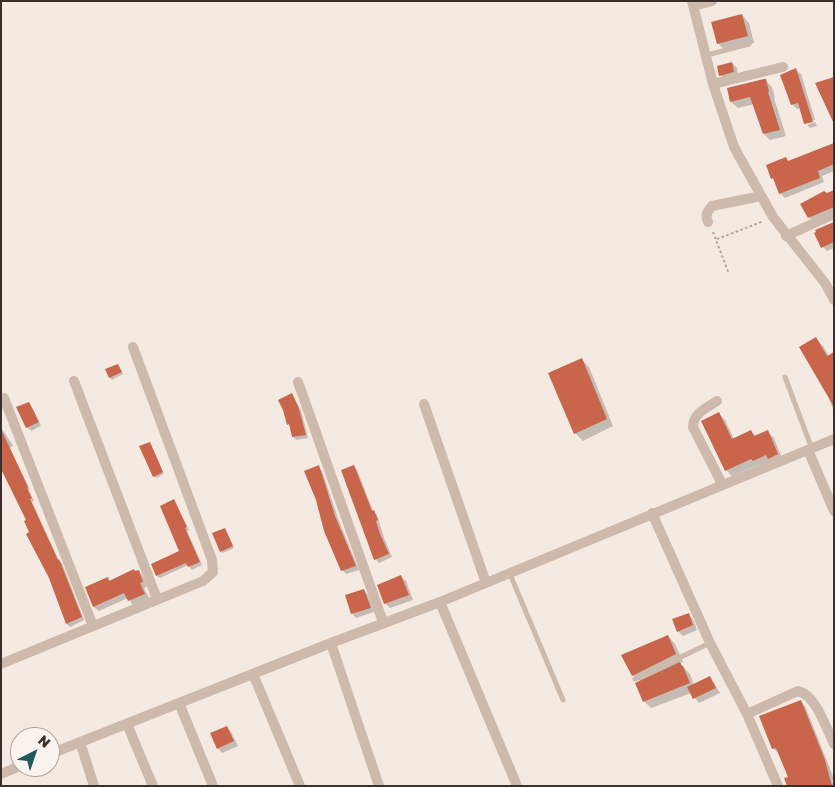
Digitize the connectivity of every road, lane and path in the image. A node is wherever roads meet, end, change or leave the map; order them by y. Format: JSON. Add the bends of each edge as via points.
{"nodes":[{"id":1,"x":712,"y":1,"type":"edge"},
{"id":2,"x":693,"y":4,"type":"edge"},
{"id":3,"x":749,"y":44,"type":"dead end"},
{"id":4,"x":707,"y":55,"type":"junction"},
{"id":5,"x":783,"y":67,"type":"dead end"},
{"id":6,"x":713,"y":84,"type":"junction"},
{"id":7,"x":760,"y":196,"type":"junction"},
{"id":8,"x":834,"y":214,"type":"edge"},
{"id":9,"x":773,"y":217,"type":"junction"},
{"id":10,"x":708,"y":222,"type":"joint"},
{"id":11,"x":786,"y":236,"type":"junction"},
{"id":12,"x":717,"y":239,"type":"junction"},
{"id":13,"x":729,"y":274,"type":"dead end"},
{"id":14,"x":829,"y":281,"type":"edge"},
{"id":15,"x":834,"y":300,"type":"edge"},
{"id":16,"x":133,"y":347,"type":"dead end"},
{"id":17,"x":785,"y":377,"type":"dead end"},
{"id":18,"x":74,"y":381,"type":"dead end"},
{"id":19,"x":298,"y":382,"type":"dead end"},
{"id":20,"x":4,"y":398,"type":"dead end"},
{"id":21,"x":717,"y":401,"type":"dead end"},
{"id":22,"x":424,"y":404,"type":"dead end"},
{"id":23,"x":834,"y":439,"type":"edge"},
{"id":24,"x":810,"y":449,"type":"junction"},
{"id":25,"x":722,"y":484,"type":"junction"},
{"id":26,"x":834,"y":511,"type":"edge"},
{"id":27,"x":652,"y":513,"type":"junction"},
{"id":28,"x":510,"y":573,"type":"junction"},
{"id":29,"x":486,"y":583,"type":"junction"},
{"id":30,"x":157,"y":599,"type":"junction"},
{"id":31,"x":440,"y":602,"type":"junction"},
{"id":32,"x":383,"y":622,"type":"junction"},
{"id":33,"x":93,"y":626,"type":"junction"},
{"id":34,"x":331,"y":643,"type":"junction"},
{"id":35,"x":710,"y":643,"type":"junction"},
{"id":36,"x":1,"y":664,"type":"edge"},
{"id":37,"x":253,"y":674,"type":"junction"},
{"id":38,"x":635,"y":679,"type":"dead end"},
{"id":39,"x":563,"y":700,"type":"dead end"},
{"id":40,"x":179,"y":703,"type":"junction"},
{"id":41,"x":747,"y":714,"type":"junction"},
{"id":42,"x":127,"y":724,"type":"junction"},
{"id":43,"x":80,"y":742,"type":"junction"},
{"id":44,"x":834,"y":744,"type":"edge"},
{"id":45,"x":60,"y":750,"type":"edge"},
{"id":46,"x":94,"y":786,"type":"edge"},
{"id":47,"x":153,"y":786,"type":"edge"},
{"id":48,"x":214,"y":786,"type":"edge"},
{"id":49,"x":300,"y":786,"type":"edge"},
{"id":50,"x":379,"y":786,"type":"edge"},
{"id":51,"x":517,"y":786,"type":"edge"},
{"id":52,"x":778,"y":786,"type":"edge"}],
"edges":[{"from":1,"to":2,"type":"street"},
{"from":2,"to":4,"type":"street"},
{"from":3,"to":4,"type":"lane"},
{"from":4,"to":6,"type":"street"},
{"from":5,"to":6,"type":"street"},
{"from":6,"to":7,"type":"street","via":[[734,148]]},
{"from":7,"to":9,"type":"street"},
{"from":7,"to":10,"type":"street","via":[[712,206],[707,212]]},
{"from":8,"to":11,"type":"street"},
{"from":9,"to":11,"type":"street"},
{"from":9,"to":12,"type":"path"},
{"from":10,"to":12,"type":"path"},
{"from":11,"to":14,"type":"street"},
{"from":12,"to":13,"type":"path"},
{"from":14,"to":15,"type":"street"},
{"from":16,"to":30,"type":"street","via":[[212,560],[213,572],[209,577]]},
{"from":17,"to":24,"type":"lane"},
{"from":18,"to":30,"type":"street"},
{"from":19,"to":32,"type":"street"},
{"from":20,"to":33,"type":"street"},
{"from":21,"to":25,"type":"street","via":[[699,413],[693,426]]},
{"from":22,"to":29,"type":"street"},
{"from":23,"to":24,"type":"street"},
{"from":24,"to":25,"type":"street"},
{"from":24,"to":26,"type":"street"},
{"from":25,"to":27,"type":"street"},
{"from":27,"to":28,"type":"street"},
{"from":27,"to":35,"type":"street"},
{"from":28,"to":29,"type":"street"},
{"from":28,"to":39,"type":"lane"},
{"from":29,"to":31,"type":"street"},
{"from":30,"to":33,"type":"street"},
{"from":31,"to":32,"type":"street"},
{"from":31,"to":51,"type":"street"},
{"from":32,"to":34,"type":"street"},
{"from":33,"to":36,"type":"street"},
{"from":34,"to":37,"type":"street"},
{"from":34,"to":50,"type":"street"},
{"from":35,"to":38,"type":"lane"},
{"from":35,"to":41,"type":"street"},
{"from":37,"to":40,"type":"street"},
{"from":37,"to":49,"type":"street"},
{"from":40,"to":42,"type":"street"},
{"from":40,"to":48,"type":"street"},
{"from":41,"to":44,"type":"street","via":[[798,690],[804,692],[813,700]]},
{"from":41,"to":52,"type":"street"},
{"from":42,"to":43,"type":"street"},
{"from":42,"to":47,"type":"street"},
{"from":43,"to":45,"type":"street"},
{"from":43,"to":46,"type":"street"}]}
